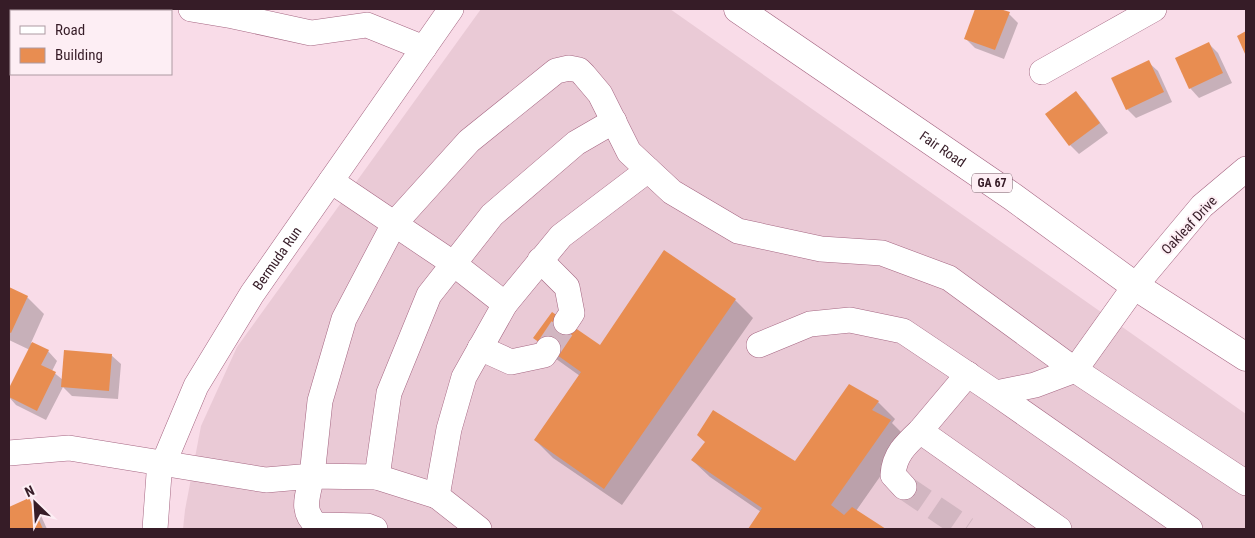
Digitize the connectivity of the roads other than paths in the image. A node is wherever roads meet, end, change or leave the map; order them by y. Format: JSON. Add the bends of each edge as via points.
{"nodes":[{"id":1,"x":191,"y":9,"type":"edge"},
{"id":2,"x":451,"y":9,"type":"edge"},
{"id":3,"x":738,"y":9,"type":"edge"},
{"id":4,"x":1154,"y":9,"type":"edge"},
{"id":5,"x":363,"y":17,"type":"edge"},
{"id":6,"x":424,"y":48,"type":"junction"},
{"id":7,"x":1042,"y":72,"type":"dead end"},
{"id":8,"x":614,"y":121,"type":"junction"},
{"id":9,"x":1246,"y":169,"type":"edge"},
{"id":10,"x":648,"y":170,"type":"junction"},
{"id":11,"x":331,"y":181,"type":"junction"},
{"id":12,"x":394,"y":224,"type":"junction"},
{"id":13,"x":540,"y":260,"type":"junction"},
{"id":14,"x":454,"y":264,"type":"junction"},
{"id":15,"x":1135,"y":286,"type":"junction"},
{"id":16,"x":505,"y":304,"type":"junction"},
{"id":17,"x":566,"y":322,"type":"tunnel mouth"},
{"id":18,"x":759,"y":345,"type":"dead end"},
{"id":19,"x":480,"y":348,"type":"junction"},
{"id":20,"x":548,"y":349,"type":"tunnel mouth"},
{"id":21,"x":1246,"y":357,"type":"edge"},
{"id":22,"x":1075,"y":370,"type":"junction"},
{"id":23,"x":968,"y":374,"type":"junction"},
{"id":24,"x":996,"y":393,"type":"junction"},
{"id":25,"x":920,"y":431,"type":"junction"},
{"id":26,"x":9,"y":453,"type":"edge"},
{"id":27,"x":163,"y":464,"type":"junction"},
{"id":28,"x":312,"y":476,"type":"junction"},
{"id":29,"x":377,"y":477,"type":"junction"},
{"id":30,"x":1246,"y":484,"type":"edge"},
{"id":31,"x":904,"y":487,"type":"tunnel mouth"},
{"id":32,"x":437,"y":496,"type":"junction"},
{"id":33,"x":155,"y":529,"type":"edge"},
{"id":34,"x":375,"y":529,"type":"edge"},
{"id":35,"x":479,"y":529,"type":"edge"},
{"id":36,"x":1059,"y":529,"type":"edge"},
{"id":37,"x":1190,"y":529,"type":"edge"}],
"edges":[{"from":1,"to":5,"type":"street","via":[[311,33]]},
{"from":2,"to":6,"type":"street","name":"Bermuda Run"},
{"from":3,"to":15,"type":"main road","name":"Fair Road","number":"GA 67","via":[[1013,197]]},
{"from":4,"to":7,"type":"street"},
{"from":5,"to":6,"type":"street"},
{"from":6,"to":11,"type":"street","name":"Bermuda Run"},
{"from":8,"to":10,"type":"street","via":[[629,152]]},
{"from":8,"to":12,"type":"street","via":[[600,94],[579,70],[556,71],[469,141]]},
{"from":8,"to":14,"type":"street","via":[[576,143],[492,215]]},
{"from":9,"to":15,"type":"street","name":"Oakleaf Drive","via":[[1202,206]]},
{"from":10,"to":13,"type":"street","via":[[561,236]]},
{"from":10,"to":22,"type":"street","via":[[672,192],[738,231],[821,249],[882,253],[949,278]]},
{"from":11,"to":12,"type":"street"},
{"from":11,"to":27,"type":"street","name":"Bermuda Run","via":[[252,294],[201,378]]},
{"from":12,"to":14,"type":"street"},
{"from":12,"to":28,"type":"street","via":[[344,319],[320,401]]},
{"from":13,"to":16,"type":"street"},
{"from":13,"to":17,"type":"street","via":[[567,287],[572,313]]},
{"from":14,"to":16,"type":"street"},
{"from":14,"to":29,"type":"street","via":[[429,295],[389,394]]},
{"from":15,"to":21,"type":"main road","name":"Fair Road","number":"GA 67"},
{"from":15,"to":22,"type":"street","name":"Oakleaf Drive"},
{"from":16,"to":19,"type":"street"},
{"from":18,"to":23,"type":"street","via":[[810,324],[850,320],[903,331]]},
{"from":19,"to":20,"type":"street","via":[[511,362],[544,355]]},
{"from":19,"to":32,"type":"street","via":[[464,377],[448,429]]},
{"from":22,"to":24,"type":"street","via":[[1035,385]]},
{"from":22,"to":30,"type":"street"},
{"from":23,"to":24,"type":"street"},
{"from":23,"to":25,"type":"street"},
{"from":24,"to":37,"type":"street"},
{"from":25,"to":31,"type":"street","via":[[903,446],[897,457],[893,475]]},
{"from":25,"to":36,"type":"street"},
{"from":26,"to":27,"type":"street","via":[[69,448]]},
{"from":27,"to":28,"type":"street","via":[[266,480]]},
{"from":27,"to":33,"type":"street","name":"Bermuda Run","via":[[159,474]]},
{"from":28,"to":29,"type":"street"},
{"from":28,"to":34,"type":"street","via":[[306,508],[311,521],[317,525]]},
{"from":29,"to":32,"type":"street"},
{"from":32,"to":35,"type":"street"}]}
